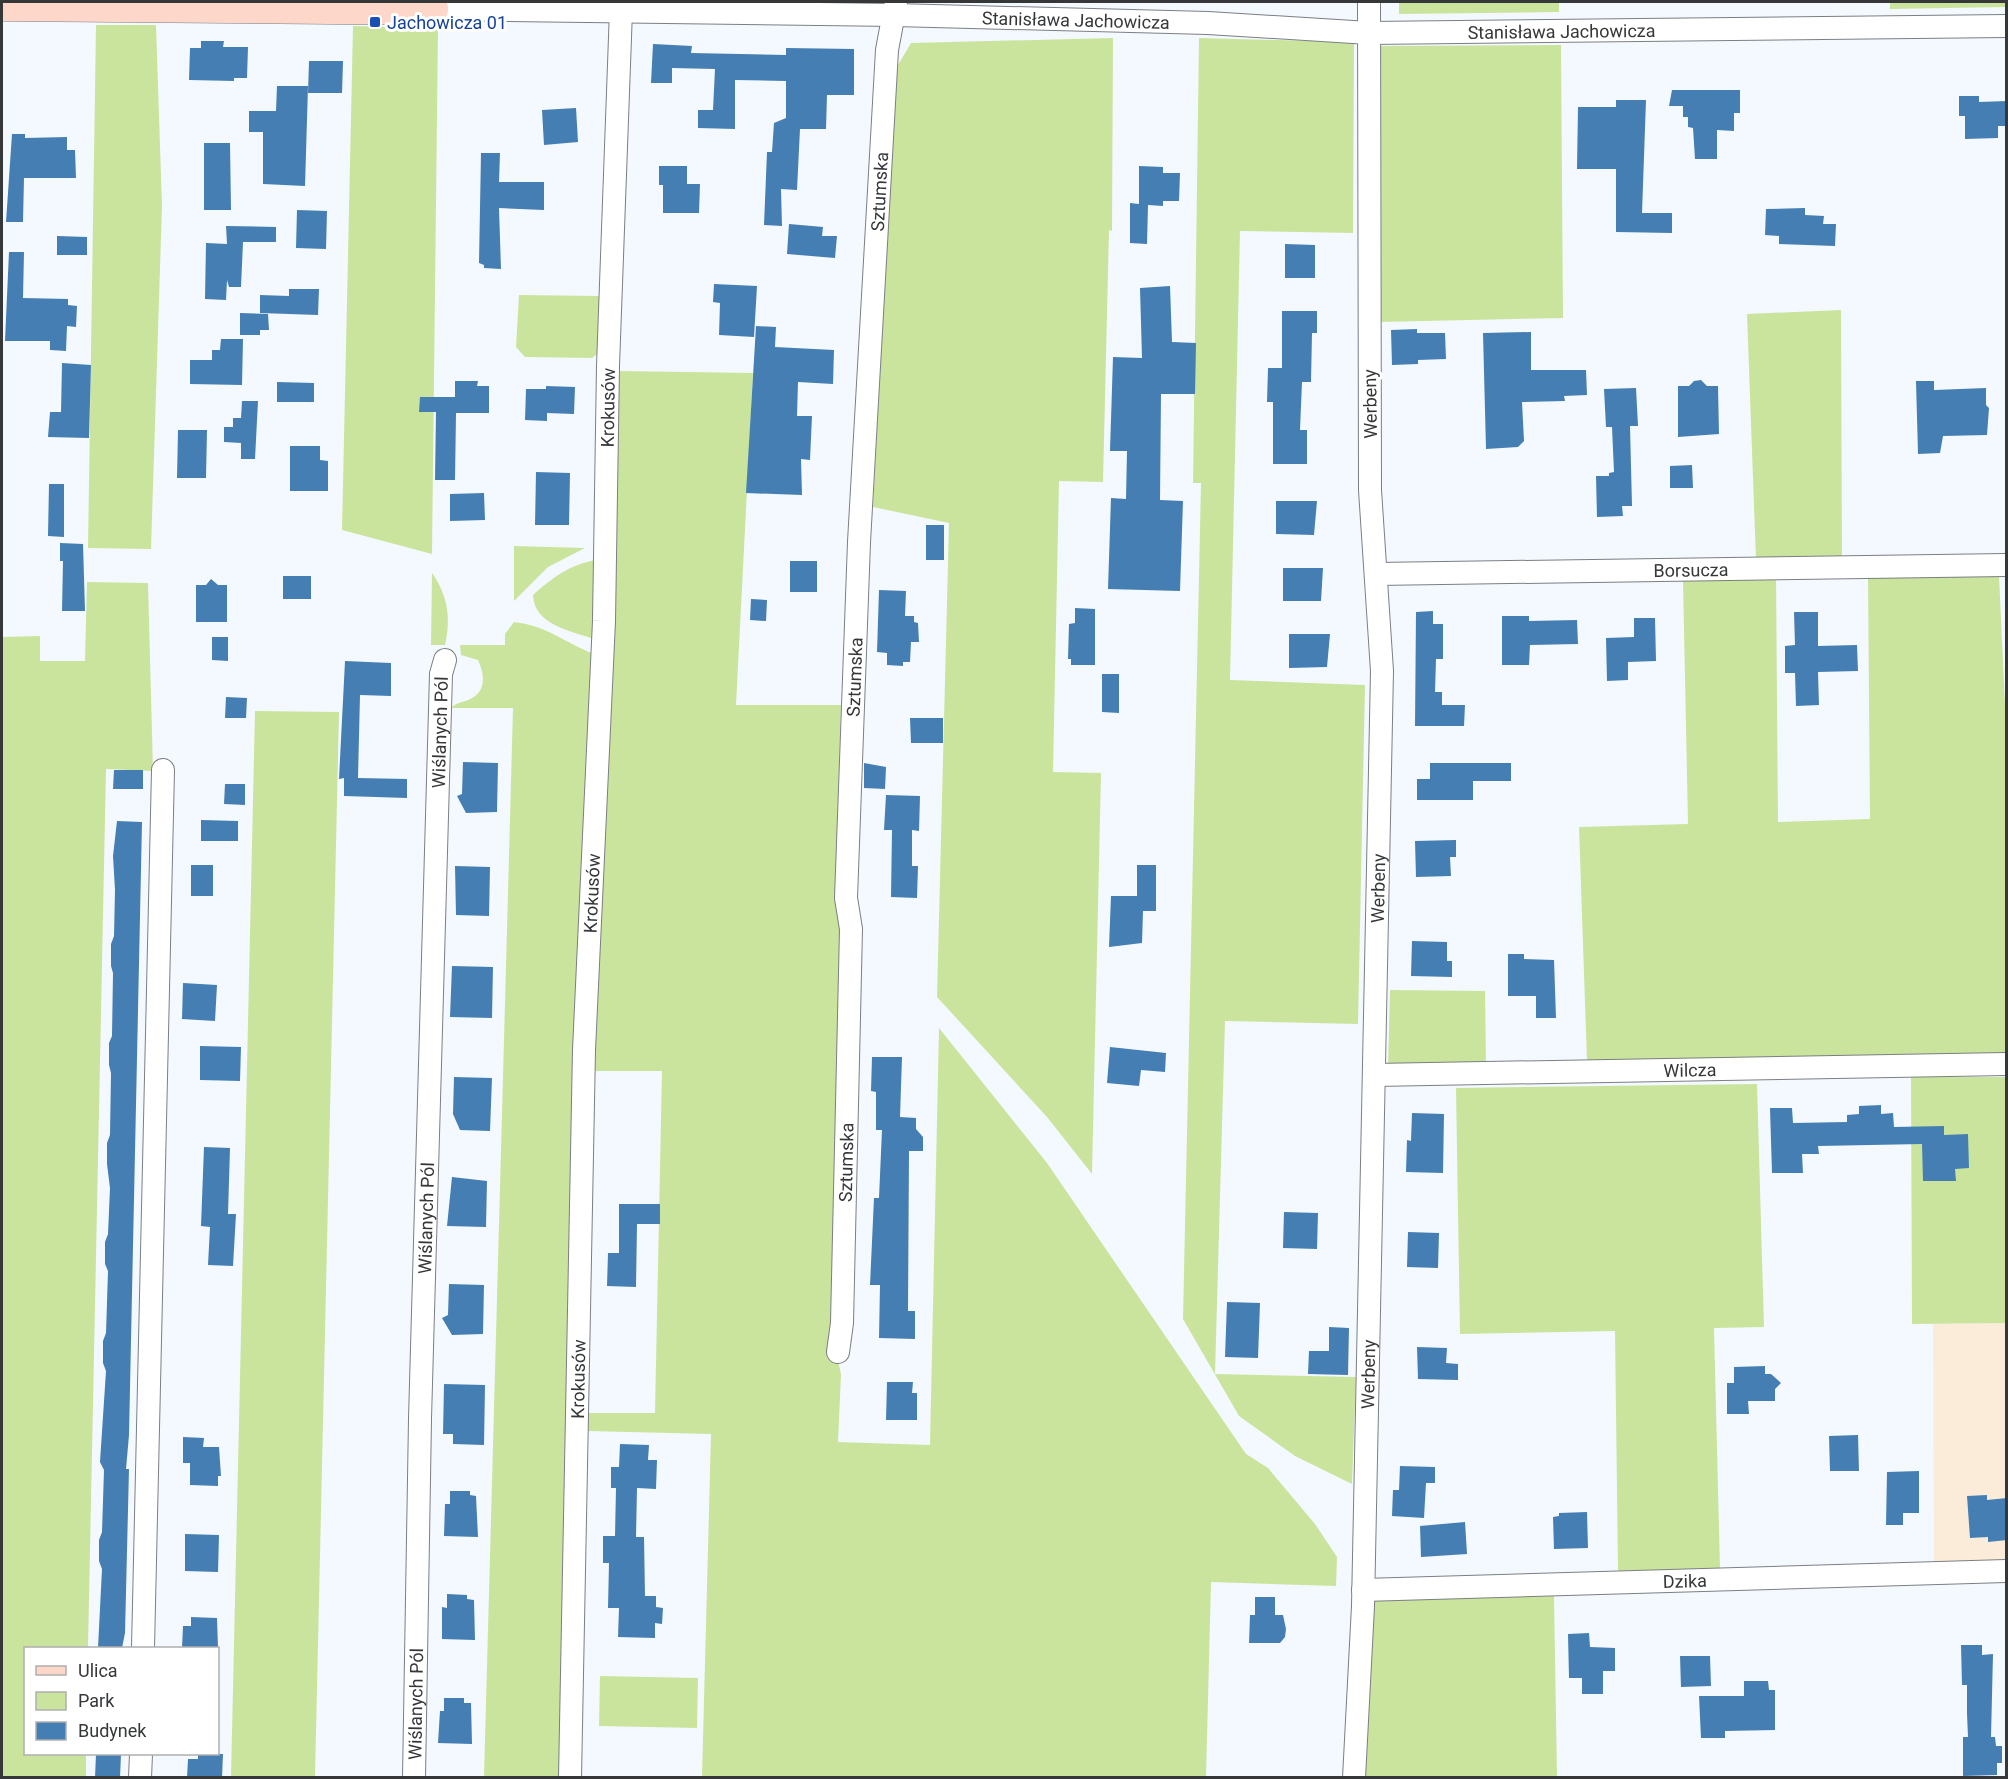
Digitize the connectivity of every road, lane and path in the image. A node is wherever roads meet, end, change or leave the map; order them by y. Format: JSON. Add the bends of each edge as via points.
{"nodes":[{"id":1,"x":1369,"y":2,"type":"edge"},
{"id":2,"x":2,"y":5,"type":"edge"},
{"id":3,"x":432,"y":5,"type":"edge"},
{"id":4,"x":896,"y":8,"type":"edge"},
{"id":5,"x":621,"y":10,"type":"junction"},
{"id":6,"x":2007,"y":26,"type":"edge"},
{"id":7,"x":1369,"y":33,"type":"junction"},
{"id":8,"x":2007,"y":566,"type":"edge"},
{"id":9,"x":1376,"y":574,"type":"junction"},
{"id":10,"x":445,"y":660,"type":"dead end"},
{"id":11,"x":163,"y":770,"type":"dead end"},
{"id":12,"x":2007,"y":1064,"type":"edge"},
{"id":13,"x":1374,"y":1075,"type":"junction"},
{"id":14,"x":838,"y":1352,"type":"dead end"},
{"id":15,"x":2007,"y":1571,"type":"edge"},
{"id":16,"x":1363,"y":1590,"type":"junction"},
{"id":17,"x":143,"y":1647,"type":"edge"},
{"id":18,"x":141,"y":1755,"type":"edge"},
{"id":19,"x":140,"y":1778,"type":"edge"},
{"id":20,"x":414,"y":1778,"type":"edge"},
{"id":21,"x":570,"y":1778,"type":"edge"},
{"id":22,"x":1354,"y":1778,"type":"edge"}],
"edges":[{"from":1,"to":7,"type":"street","name":"Werbeny"},
{"from":2,"to":3,"type":"street","name":"Stanisława Jachowicza"},
{"from":3,"to":5,"type":"street","name":"Stanisława Jachowicza"},
{"from":4,"to":5,"type":"street","name":"Stanisława Jachowicza"},
{"from":4,"to":7,"type":"street","name":"Stanisława Jachowicza"},
{"from":4,"to":14,"type":"street","name":"Sztumska","via":[[887,50],[859,542],[846,898],[851,929],[842,1323]]},
{"from":5,"to":21,"type":"street","name":"Krokusów","via":[[604,621],[584,1050]]},
{"from":6,"to":7,"type":"street","name":"Stanisława Jachowicza"},
{"from":7,"to":9,"type":"street","name":"Werbeny","via":[[1370,490]]},
{"from":8,"to":9,"type":"street","name":"Borsucza"},
{"from":9,"to":13,"type":"street","name":"Werbeny","via":[[1382,671]]},
{"from":10,"to":20,"type":"street","name":"Wiślanych Pól","via":[[441,674],[432,992]]},
{"from":11,"to":17,"type":"street"},
{"from":12,"to":13,"type":"street","name":"Wilcza"},
{"from":13,"to":16,"type":"street","name":"Werbeny"},
{"from":15,"to":16,"type":"street","name":"Dzika"},
{"from":16,"to":22,"type":"street","name":"Werbeny"},
{"from":18,"to":19,"type":"street"}]}
